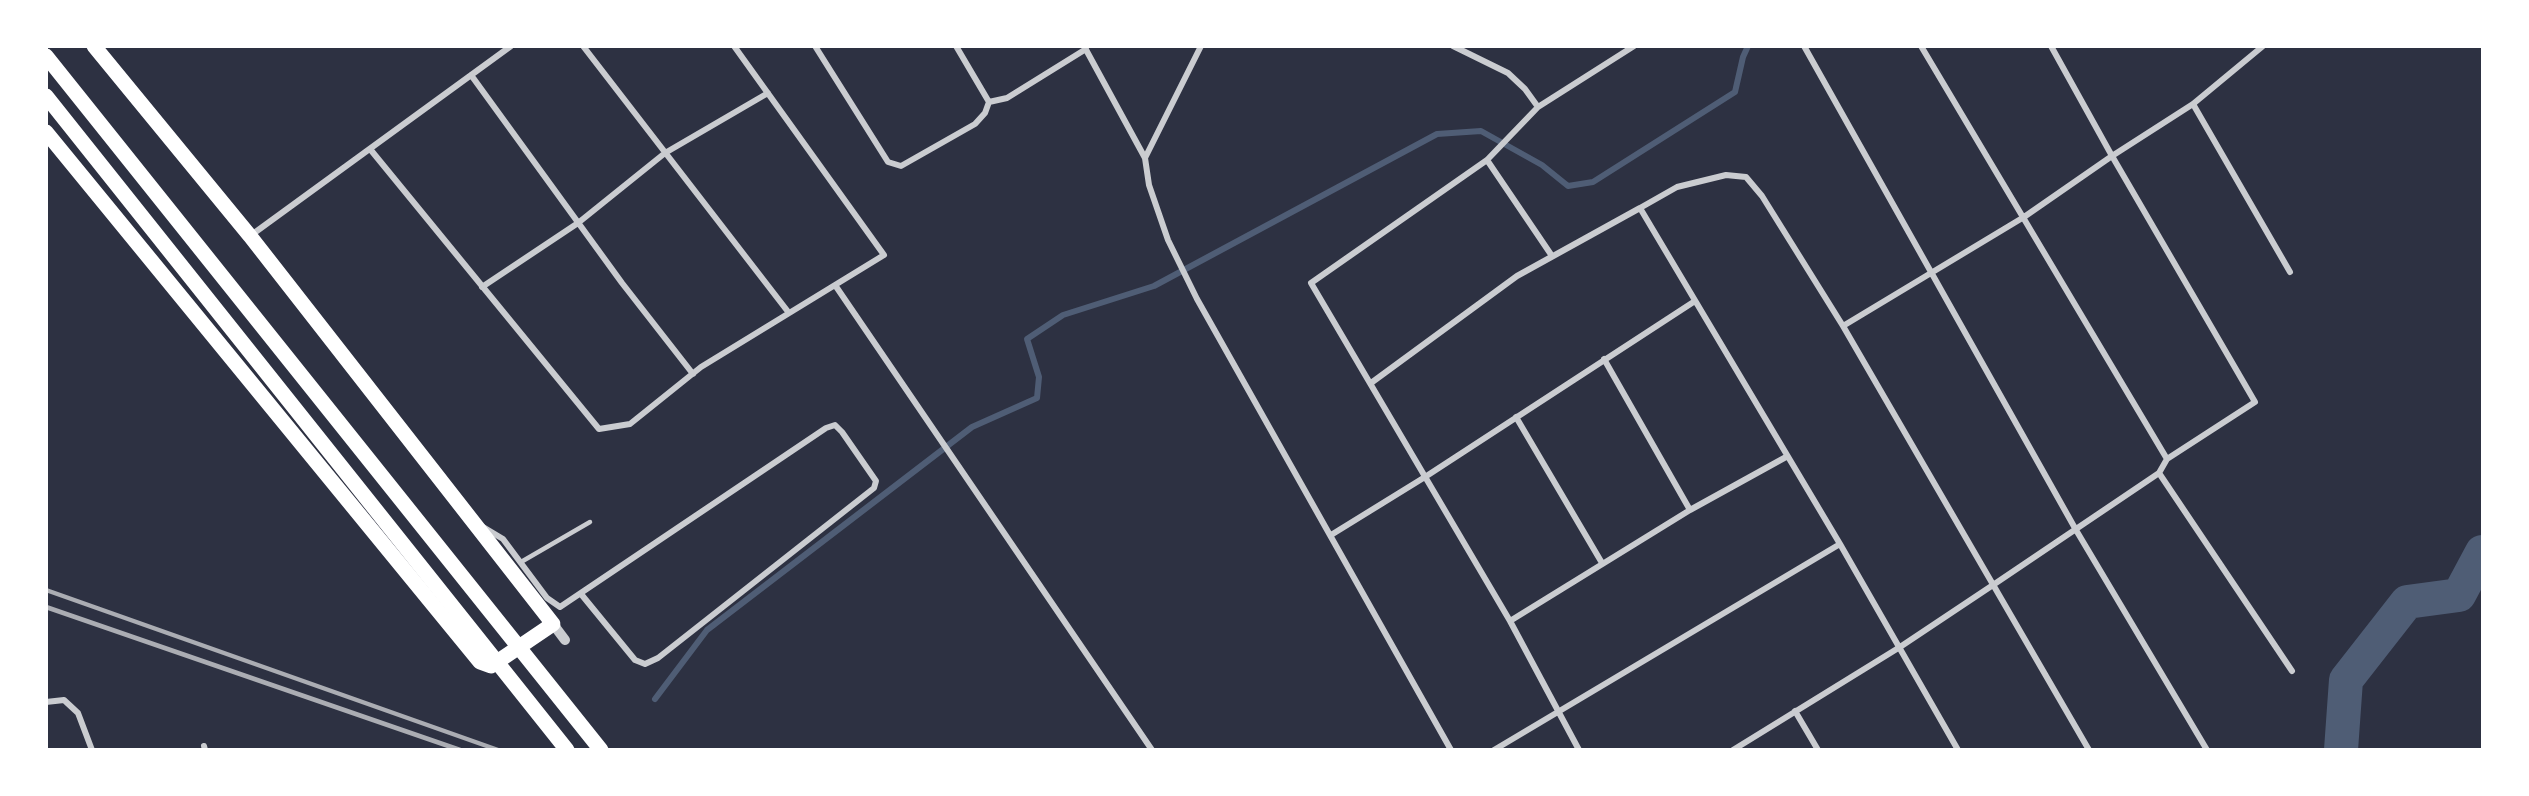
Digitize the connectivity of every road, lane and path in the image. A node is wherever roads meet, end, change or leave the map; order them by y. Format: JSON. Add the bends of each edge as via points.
{"nodes":[{"id":1,"x":94,"y":46,"type":"edge"},
{"id":2,"x":511,"y":46,"type":"edge"},
{"id":3,"x":583,"y":46,"type":"edge"},
{"id":4,"x":734,"y":46,"type":"edge"},
{"id":5,"x":815,"y":46,"type":"edge"},
{"id":6,"x":956,"y":46,"type":"edge"},
{"id":7,"x":1192,"y":46,"type":"edge"},
{"id":8,"x":1201,"y":46,"type":"edge"},
{"id":9,"x":1453,"y":46,"type":"edge"},
{"id":10,"x":1634,"y":46,"type":"edge"},
{"id":11,"x":1804,"y":46,"type":"edge"},
{"id":12,"x":1921,"y":46,"type":"edge"},
{"id":13,"x":2051,"y":46,"type":"edge"},
{"id":14,"x":2263,"y":46,"type":"edge"},
{"id":15,"x":1085,"y":48,"type":"edge"},
{"id":16,"x":1197,"y":54,"type":"junction"},
{"id":17,"x":46,"y":56,"type":"edge"},
{"id":18,"x":471,"y":75,"type":"junction"},
{"id":19,"x":768,"y":93,"type":"junction"},
{"id":20,"x":46,"y":96,"type":"edge"},
{"id":21,"x":989,"y":102,"type":"junction"},
{"id":22,"x":2193,"y":104,"type":"junction"},
{"id":23,"x":1538,"y":107,"type":"junction"},
{"id":24,"x":46,"y":132,"type":"edge"},
{"id":25,"x":370,"y":149,"type":"junction"},
{"id":26,"x":665,"y":153,"type":"junction"},
{"id":27,"x":2112,"y":156,"type":"junction"},
{"id":28,"x":1145,"y":158,"type":"junction"},
{"id":29,"x":1487,"y":160,"type":"junction"},
{"id":30,"x":1640,"y":208,"type":"junction"},
{"id":31,"x":2024,"y":217,"type":"junction"},
{"id":32,"x":578,"y":223,"type":"junction"},
{"id":33,"x":250,"y":236,"type":"junction"},
{"id":34,"x":1552,"y":256,"type":"junction"},
{"id":35,"x":1932,"y":272,"type":"junction"},
{"id":36,"x":2290,"y":272,"type":"dead end"},
{"id":37,"x":835,"y":285,"type":"junction"},
{"id":38,"x":482,"y":287,"type":"junction"},
{"id":39,"x":1695,"y":301,"type":"junction"},
{"id":40,"x":789,"y":313,"type":"junction"},
{"id":41,"x":1843,"y":326,"type":"junction"},
{"id":42,"x":1604,"y":359,"type":"junction"},
{"id":43,"x":693,"y":374,"type":"junction"},
{"id":44,"x":1371,"y":383,"type":"junction"},
{"id":45,"x":1516,"y":417,"type":"junction"},
{"id":46,"x":1786,"y":457,"type":"junction"},
{"id":47,"x":2167,"y":459,"type":"junction"},
{"id":48,"x":2159,"y":472,"type":"junction"},
{"id":49,"x":1425,"y":477,"type":"junction"},
{"id":50,"x":1690,"y":510,"type":"junction"},
{"id":51,"x":472,"y":521,"type":"junction"},
{"id":52,"x":590,"y":522,"type":"dead end"},
{"id":53,"x":2076,"y":530,"type":"junction"},
{"id":54,"x":1331,"y":535,"type":"junction"},
{"id":55,"x":1840,"y":544,"type":"junction"},
{"id":56,"x":521,"y":562,"type":"junction"},
{"id":57,"x":1602,"y":563,"type":"junction"},
{"id":58,"x":1993,"y":585,"type":"junction"},
{"id":59,"x":581,"y":594,"type":"junction"},
{"id":60,"x":1510,"y":621,"type":"junction"},
{"id":61,"x":553,"y":624,"type":"junction"},
{"id":62,"x":565,"y":640,"type":"dead end"},
{"id":63,"x":1900,"y":647,"type":"junction"},
{"id":64,"x":2292,"y":671,"type":"dead end"},
{"id":65,"x":46,"y":702,"type":"edge"},
{"id":66,"x":1795,"y":711,"type":"junction"},
{"id":67,"x":1558,"y":714,"type":"junction"},
{"id":68,"x":92,"y":750,"type":"edge"},
{"id":69,"x":567,"y":750,"type":"edge"},
{"id":70,"x":601,"y":750,"type":"edge"},
{"id":71,"x":1152,"y":750,"type":"edge"},
{"id":72,"x":1451,"y":750,"type":"edge"},
{"id":73,"x":1494,"y":750,"type":"edge"},
{"id":74,"x":1579,"y":750,"type":"edge"},
{"id":75,"x":1733,"y":750,"type":"edge"},
{"id":76,"x":1818,"y":750,"type":"edge"},
{"id":77,"x":1958,"y":750,"type":"edge"},
{"id":78,"x":2089,"y":750,"type":"edge"},
{"id":79,"x":2207,"y":750,"type":"edge"}],
"edges":[{"from":1,"to":33,"type":"main road"},
{"from":2,"to":18,"type":"street"},
{"from":3,"to":26,"type":"street"},
{"from":4,"to":19,"type":"street"},
{"from":5,"to":21,"type":"street","via":[[888,162],[901,166],[975,124]]},
{"from":6,"to":21,"type":"street"},
{"from":7,"to":16,"type":"street"},
{"from":8,"to":16,"type":"street"},
{"from":9,"to":23,"type":"street","via":[[1508,73]]},
{"from":10,"to":23,"type":"street"},
{"from":11,"to":35,"type":"street"},
{"from":12,"to":31,"type":"street"},
{"from":13,"to":27,"type":"street"},
{"from":14,"to":22,"type":"street"},
{"from":15,"to":21,"type":"street","via":[[1007,98]]},
{"from":15,"to":28,"type":"street"},
{"from":16,"to":28,"type":"street"},
{"from":17,"to":70,"type":"main road"},
{"from":18,"to":25,"type":"street"},
{"from":18,"to":32,"type":"street"},
{"from":19,"to":26,"type":"street"},
{"from":19,"to":37,"type":"street","via":[[884,255]]},
{"from":20,"to":69,"type":"main road"},
{"from":22,"to":27,"type":"street"},
{"from":22,"to":36,"type":"street"},
{"from":23,"to":29,"type":"street"},
{"from":24,"to":61,"type":"main road","via":[[480,662],[490,666]]},
{"from":25,"to":33,"type":"street"},
{"from":25,"to":38,"type":"street"},
{"from":26,"to":32,"type":"street"},
{"from":26,"to":40,"type":"street"},
{"from":27,"to":31,"type":"street"},
{"from":27,"to":47,"type":"street","via":[[2255,402]]},
{"from":28,"to":54,"type":"street","via":[[1149,185],[1168,240],[1197,299]]},
{"from":29,"to":34,"type":"street"},
{"from":29,"to":44,"type":"street","via":[[1311,283]]},
{"from":30,"to":34,"type":"street"},
{"from":30,"to":39,"type":"street"},
{"from":30,"to":41,"type":"street","via":[[1677,187],[1726,175],[1746,177],[1762,196]]},
{"from":31,"to":35,"type":"street"},
{"from":31,"to":47,"type":"street"},
{"from":32,"to":38,"type":"street"},
{"from":32,"to":43,"type":"street"},
{"from":33,"to":51,"type":"main road"},
{"from":34,"to":44,"type":"street","via":[[1517,276]]},
{"from":35,"to":41,"type":"street"},
{"from":35,"to":53,"type":"street"},
{"from":37,"to":40,"type":"street"},
{"from":37,"to":71,"type":"street"},
{"from":38,"to":43,"type":"street","via":[[599,429],[630,424]]},
{"from":39,"to":42,"type":"street"},
{"from":39,"to":46,"type":"street"},
{"from":40,"to":43,"type":"street"},
{"from":41,"to":58,"type":"street"},
{"from":42,"to":45,"type":"street"},
{"from":42,"to":50,"type":"street"},
{"from":44,"to":49,"type":"street"},
{"from":45,"to":49,"type":"street"},
{"from":45,"to":57,"type":"street"},
{"from":46,"to":50,"type":"street"},
{"from":46,"to":55,"type":"street"},
{"from":47,"to":48,"type":"street"},
{"from":48,"to":53,"type":"street"},
{"from":48,"to":64,"type":"street"},
{"from":49,"to":54,"type":"street"},
{"from":49,"to":60,"type":"street"},
{"from":50,"to":57,"type":"street"},
{"from":51,"to":56,"type":"street","via":[[503,539]]},
{"from":51,"to":61,"type":"main road"},
{"from":52,"to":56,"type":"lane"},
{"from":53,"to":58,"type":"street"},
{"from":53,"to":79,"type":"street"},
{"from":54,"to":72,"type":"street"},
{"from":55,"to":63,"type":"street"},
{"from":55,"to":67,"type":"street"},
{"from":56,"to":59,"type":"street","via":[[555,605],[560,607]]},
{"from":57,"to":60,"type":"street"},
{"from":58,"to":63,"type":"street"},
{"from":58,"to":78,"type":"street"},
{"from":59,"to":59,"type":"street","via":[[835,425],[876,481],[874,488],[658,658],[645,663],[635,660]]},
{"from":60,"to":67,"type":"street"},
{"from":61,"to":62,"type":"street"},
{"from":63,"to":66,"type":"street"},
{"from":63,"to":77,"type":"street"},
{"from":65,"to":68,"type":"street","via":[[64,700],[78,713]]},
{"from":66,"to":75,"type":"street"},
{"from":66,"to":76,"type":"street"},
{"from":67,"to":73,"type":"street"},
{"from":67,"to":74,"type":"street"}]}
